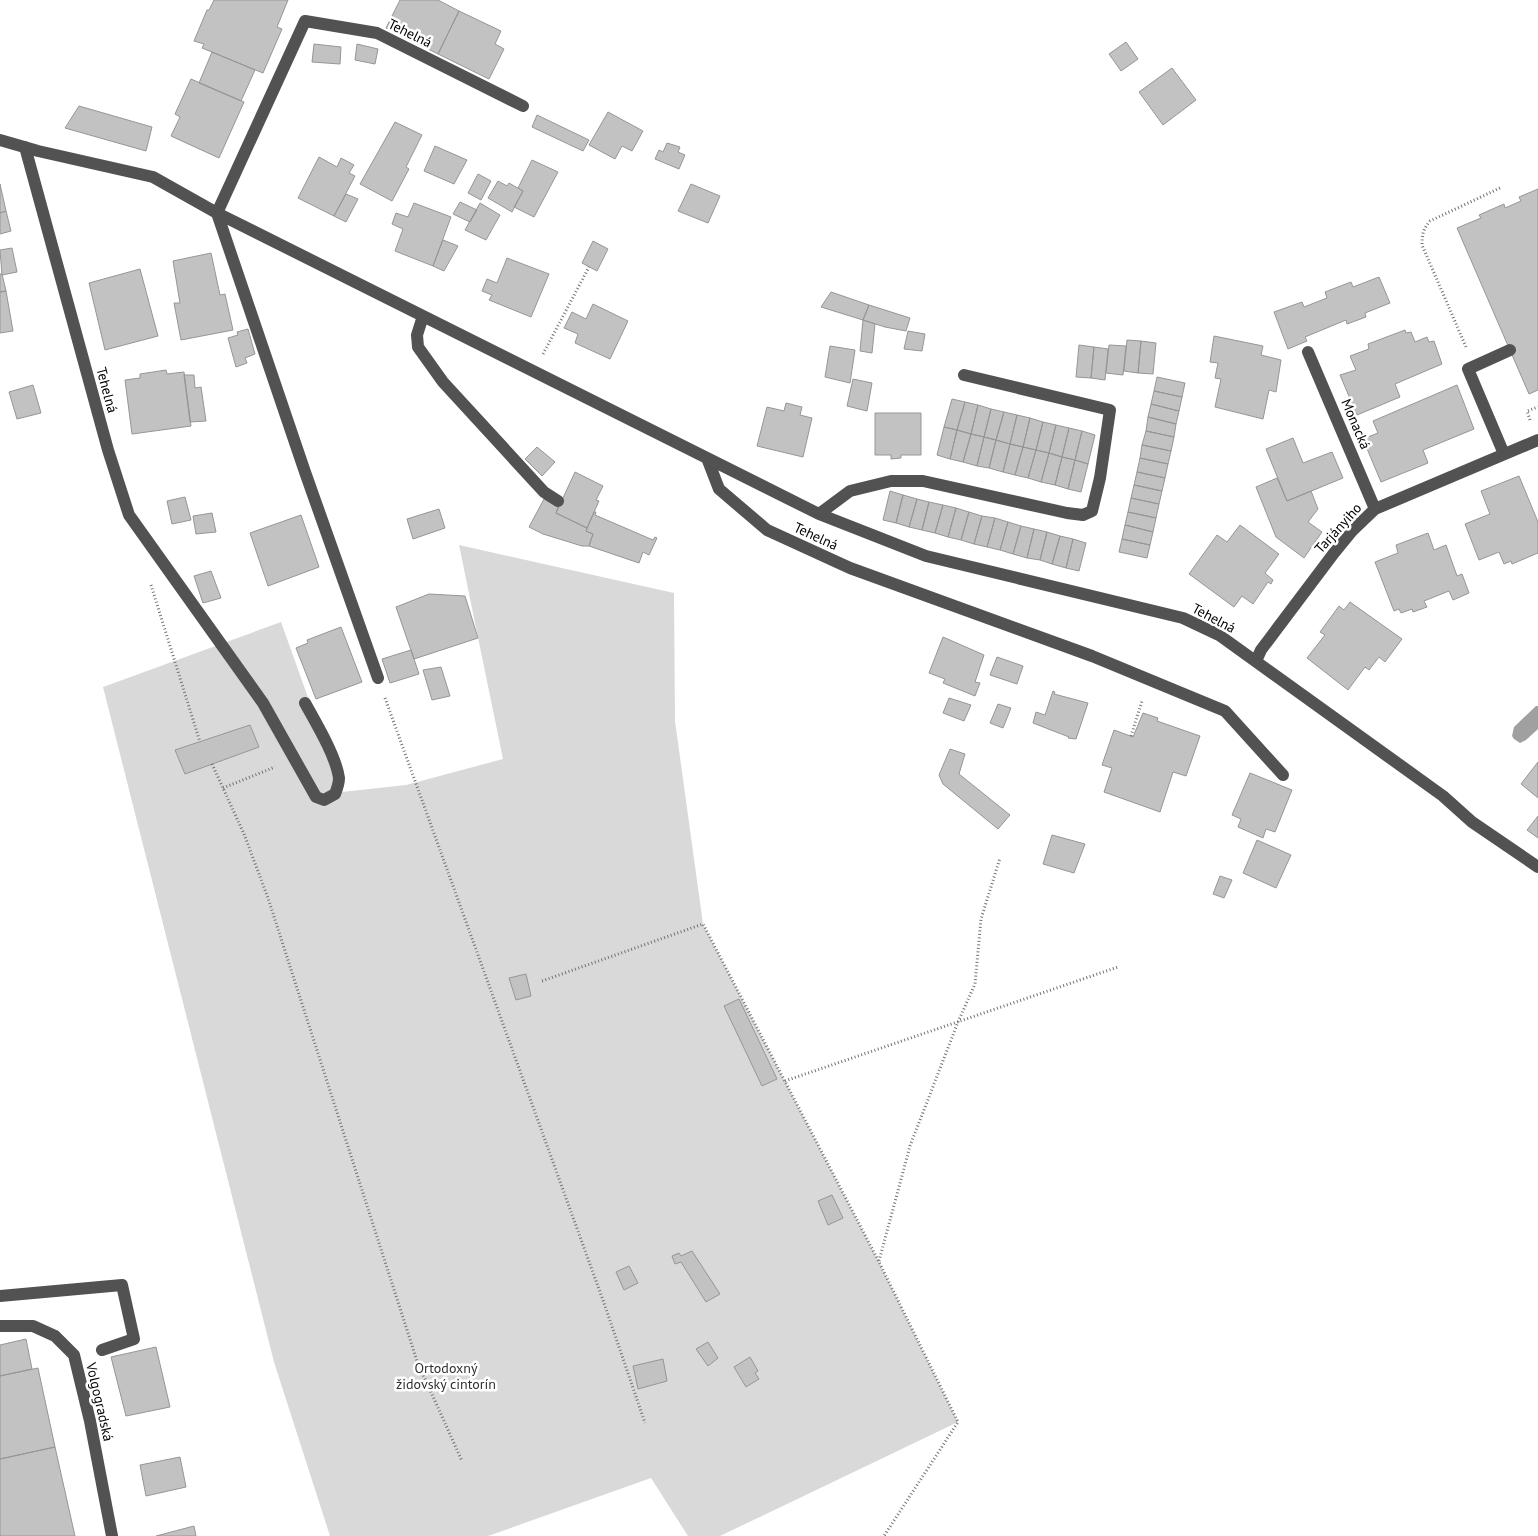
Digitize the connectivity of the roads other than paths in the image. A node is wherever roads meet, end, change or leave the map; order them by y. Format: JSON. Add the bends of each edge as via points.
{"nodes":[{"id":1,"x":524,"y":106,"type":"dead end"},
{"id":2,"x":0,"y":140,"type":"edge"},
{"id":3,"x":25,"y":147,"type":"junction"},
{"id":4,"x":217,"y":212,"type":"junction"},
{"id":5,"x":423,"y":316,"type":"junction"},
{"id":6,"x":1510,"y":350,"type":"dead end"},
{"id":7,"x":1308,"y":352,"type":"dead end"},
{"id":8,"x":964,"y":375,"type":"dead end"},
{"id":9,"x":1538,"y":440,"type":"edge"},
{"id":10,"x":1504,"y":454,"type":"junction"},
{"id":11,"x":707,"y":458,"type":"junction"},
{"id":12,"x":558,"y":501,"type":"dead end"},
{"id":13,"x":1375,"y":509,"type":"junction"},
{"id":14,"x":819,"y":514,"type":"junction"},
{"id":15,"x":1256,"y":661,"type":"junction"},
{"id":16,"x":378,"y":678,"type":"road end"},
{"id":17,"x":305,"y":703,"type":"dead end"},
{"id":18,"x":1283,"y":775,"type":"dead end"},
{"id":19,"x":1538,"y":867,"type":"edge"},
{"id":20,"x":0,"y":1296,"type":"edge"},
{"id":21,"x":1,"y":1323,"type":"edge"},
{"id":22,"x":102,"y":1350,"type":"dead end"},
{"id":23,"x":112,"y":1536,"type":"edge"}],
"edges":[{"from":1,"to":4,"type":"street","name":"Tehelná","via":[[377,33],[305,21]]},
{"from":2,"to":3,"type":"street","name":"Tehelná"},
{"from":3,"to":4,"type":"street","name":"Tehelná","via":[[153,177]]},
{"from":3,"to":17,"type":"street","name":"Tehelná","via":[[129,516],[263,703],[316,797],[324,800],[335,794],[339,780],[327,744]]},
{"from":4,"to":5,"type":"street","name":"Tehelná"},
{"from":4,"to":16,"type":"street"},
{"from":5,"to":11,"type":"street","name":"Tehelná"},
{"from":5,"to":12,"type":"street","via":[[416,335],[418,347],[443,382],[544,492]]},
{"from":6,"to":10,"type":"street","via":[[1468,369]]},
{"from":7,"to":13,"type":"street","name":"Monacká"},
{"from":8,"to":14,"type":"street","name":"Tehelná","via":[[1110,410],[1092,511],[1067,513],[923,480],[907,480],[850,491]]},
{"from":9,"to":10,"type":"street","name":"Tarjányiho"},
{"from":10,"to":13,"type":"street","name":"Tarjányiho"},
{"from":11,"to":14,"type":"street","name":"Tehelná"},
{"from":11,"to":18,"type":"street","name":"Tehelná","via":[[718,489],[766,530],[850,568],[1048,639],[1225,711]]},
{"from":13,"to":15,"type":"street","name":"Tarjányiho","via":[[1352,530]]},
{"from":14,"to":15,"type":"street","name":"Tehelná","via":[[926,556],[1183,618],[1219,635]]},
{"from":15,"to":19,"type":"street","name":"Tehelná","via":[[1443,796],[1472,822]]},
{"from":20,"to":22,"type":"street","name":"Volgogradská","via":[[122,1285],[134,1339]]},
{"from":21,"to":23,"type":"street","name":"Volgogradská","via":[[33,1326],[55,1336],[74,1355]]}]}
